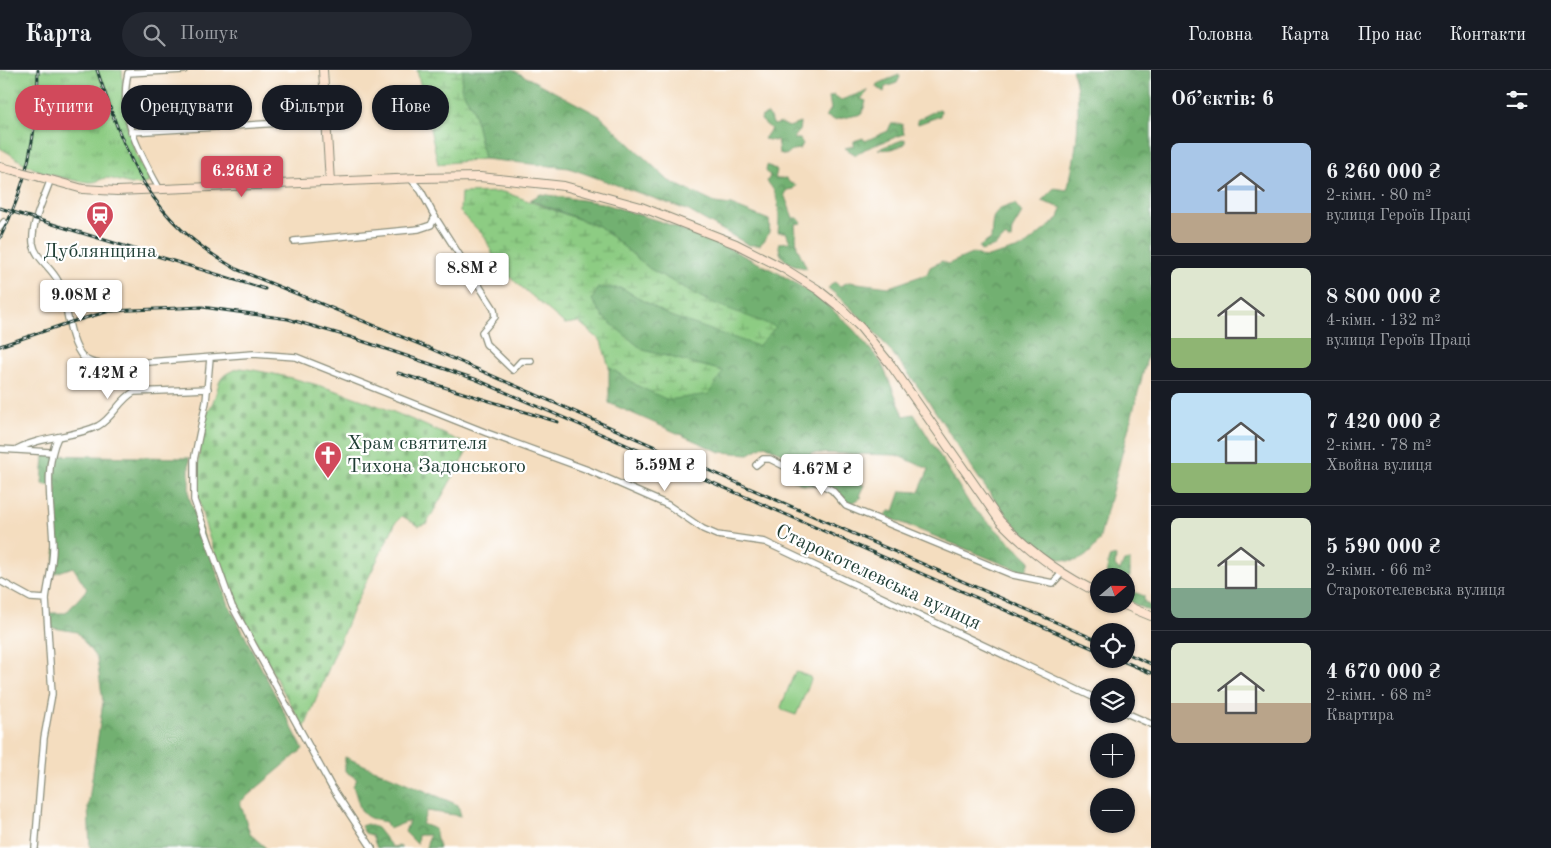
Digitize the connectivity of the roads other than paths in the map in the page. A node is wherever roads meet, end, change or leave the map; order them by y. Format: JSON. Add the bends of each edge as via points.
{"nodes":[{"id":1,"x":184,"y":70,"type":"edge"},
{"id":2,"x":323,"y":70,"type":"edge"},
{"id":3,"x":262,"y":124,"type":"edge"},
{"id":4,"x":131,"y":132,"type":"junction"},
{"id":5,"x":0,"y":167,"type":"edge"},
{"id":6,"x":410,"y":178,"type":"junction"},
{"id":7,"x":50,"y":180,"type":"junction"},
{"id":8,"x":330,"y":182,"type":"junction"},
{"id":9,"x":160,"y":190,"type":"junction"},
{"id":10,"x":435,"y":217,"type":"junction"},
{"id":11,"x":294,"y":241,"type":"dead end"},
{"id":12,"x":210,"y":358,"type":"junction"},
{"id":13,"x":531,"y":361,"type":"dead end"},
{"id":14,"x":208,"y":389,"type":"junction"},
{"id":15,"x":58,"y":437,"type":"junction"},
{"id":16,"x":0,"y":449,"type":"edge"},
{"id":17,"x":17,"y":449,"type":"junction"},
{"id":18,"x":50,"y":452,"type":"junction"},
{"id":19,"x":756,"y":465,"type":"dead end"},
{"id":20,"x":1062,"y":573,"type":"junction"},
{"id":21,"x":0,"y":581,"type":"edge"},
{"id":22,"x":1090,"y":588,"type":"edge"},
{"id":23,"x":46,"y":599,"type":"junction"},
{"id":24,"x":1135,"y":609,"type":"edge"},
{"id":25,"x":1151,"y":616,"type":"edge"},
{"id":26,"x":1090,"y":696,"type":"edge"},
{"id":27,"x":1135,"y":717,"type":"edge"},
{"id":28,"x":1151,"y":724,"type":"edge"},
{"id":29,"x":35,"y":848,"type":"edge"},
{"id":30,"x":372,"y":848,"type":"edge"}],
"edges":[{"from":1,"to":4,"type":"street","via":[[128,73]]},
{"from":2,"to":8,"type":"main road"},
{"from":3,"to":4,"type":"street"},
{"from":4,"to":9,"type":"street"},
{"from":5,"to":7,"type":"main road","bridge":true},
{"from":6,"to":8,"type":"main road"},
{"from":6,"to":10,"type":"street"},
{"from":6,"to":20,"type":"main road","via":[[536,182],[587,190],[736,244],[783,268],[842,309],[876,346],[1000,522],[1024,545]]},
{"from":7,"to":9,"type":"main road","via":[[98,191]]},
{"from":7,"to":12,"type":"street","name":"Старокотелевська вулиця","via":[[34,229],[33,243],[58,280],[77,348],[84,358],[108,365]]},
{"from":8,"to":9,"type":"main road"},
{"from":10,"to":11,"type":"street","via":[[431,225],[419,229]]},
{"from":10,"to":13,"type":"street","via":[[494,309],[495,317],[482,332],[486,344],[513,370],[521,361]]},
{"from":12,"to":14,"type":"street"},
{"from":12,"to":26,"type":"street","name":"Старокотелевська вулиця","via":[[253,354],[296,357],[588,470],[668,504],[717,535],[765,542]]},
{"from":14,"to":15,"type":"street","via":[[134,392],[124,397],[104,422]]},
{"from":14,"to":30,"type":"street","via":[[194,460],[194,500],[232,606],[331,786]]},
{"from":15,"to":17,"type":"street","via":[[32,441]]},
{"from":15,"to":18,"type":"street"},
{"from":16,"to":17,"type":"street"},
{"from":17,"to":18,"type":"street"},
{"from":18,"to":23,"type":"street","via":[[53,549]]},
{"from":19,"to":20,"type":"street","via":[[763,459],[770,459],[832,490],[846,506],[1013,575],[1053,583]]},
{"from":20,"to":22,"type":"main road"},
{"from":21,"to":23,"type":"street","via":[[31,598]]},
{"from":23,"to":29,"type":"street","via":[[52,694],[44,738]]},
{"from":24,"to":25,"type":"main road"},
{"from":27,"to":28,"type":"street"}]}
